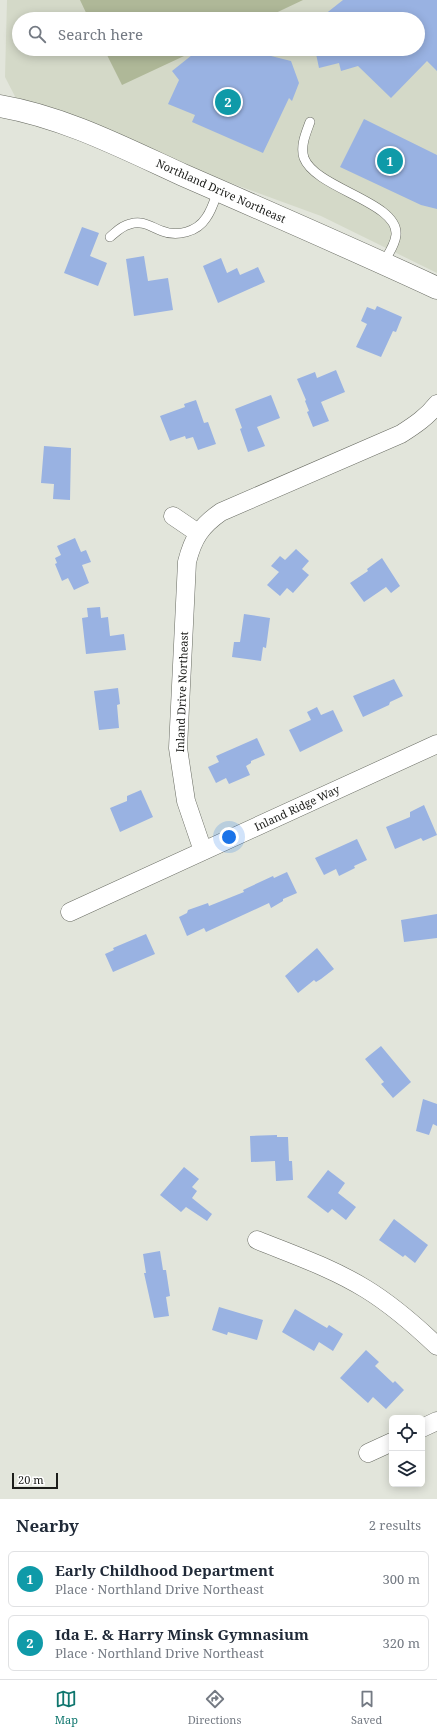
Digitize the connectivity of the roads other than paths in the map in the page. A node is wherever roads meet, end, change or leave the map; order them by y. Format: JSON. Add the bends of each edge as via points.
{"nodes":[{"id":1,"x":0,"y":106,"type":"edge"},
{"id":2,"x":310,"y":122,"type":"dead end"},
{"id":3,"x":218,"y":190,"type":"junction"},
{"id":4,"x":110,"y":237,"type":"dead end"},
{"id":5,"x":383,"y":263,"type":"junction"},
{"id":6,"x":437,"y":288,"type":"edge"},
{"id":7,"x":437,"y":404,"type":"edge"},
{"id":8,"x":174,"y":516,"type":"dead end"},
{"id":9,"x":198,"y":533,"type":"junction"},
{"id":10,"x":437,"y":744,"type":"edge"},
{"id":11,"x":203,"y":851,"type":"junction"},
{"id":12,"x":70,"y":912,"type":"dead end"},
{"id":13,"x":258,"y":1240,"type":"dead end"},
{"id":14,"x":437,"y":1346,"type":"edge"},
{"id":15,"x":437,"y":1421,"type":"edge"},
{"id":16,"x":425,"y":1427,"type":"edge"},
{"id":17,"x":389,"y":1443,"type":"edge"},
{"id":18,"x":368,"y":1453,"type":"dead end"}],
"edges":[{"from":1,"to":3,"type":"street","name":"Northland Drive Northeast","via":[[22,110],[76,127]]},
{"from":2,"to":5,"type":"lane","via":[[303,144],[304,157],[312,171],[370,204],[394,225],[396,235]]},
{"from":3,"to":4,"type":"lane","via":[[207,218],[192,230],[171,234],[149,224],[131,223]]},
{"from":3,"to":5,"type":"street","name":"Northland Drive Northeast"},
{"from":5,"to":6,"type":"street","name":"Northland Drive Northeast"},
{"from":7,"to":9,"type":"street","name":"Inland Drive Northeast","via":[[417,424],[401,434],[221,512],[208,521]]},
{"from":8,"to":9,"type":"street"},
{"from":9,"to":11,"type":"street","name":"Inland Drive Northeast","via":[[187,562],[178,748],[186,801]]},
{"from":10,"to":11,"type":"street","name":"Inland Ridge Way"},
{"from":11,"to":12,"type":"street","name":"Inland Ridge Way"},
{"from":13,"to":14,"type":"street","via":[[341,1275],[366,1289],[390,1304]]},
{"from":15,"to":16,"type":"street"},
{"from":17,"to":18,"type":"street"}]}
